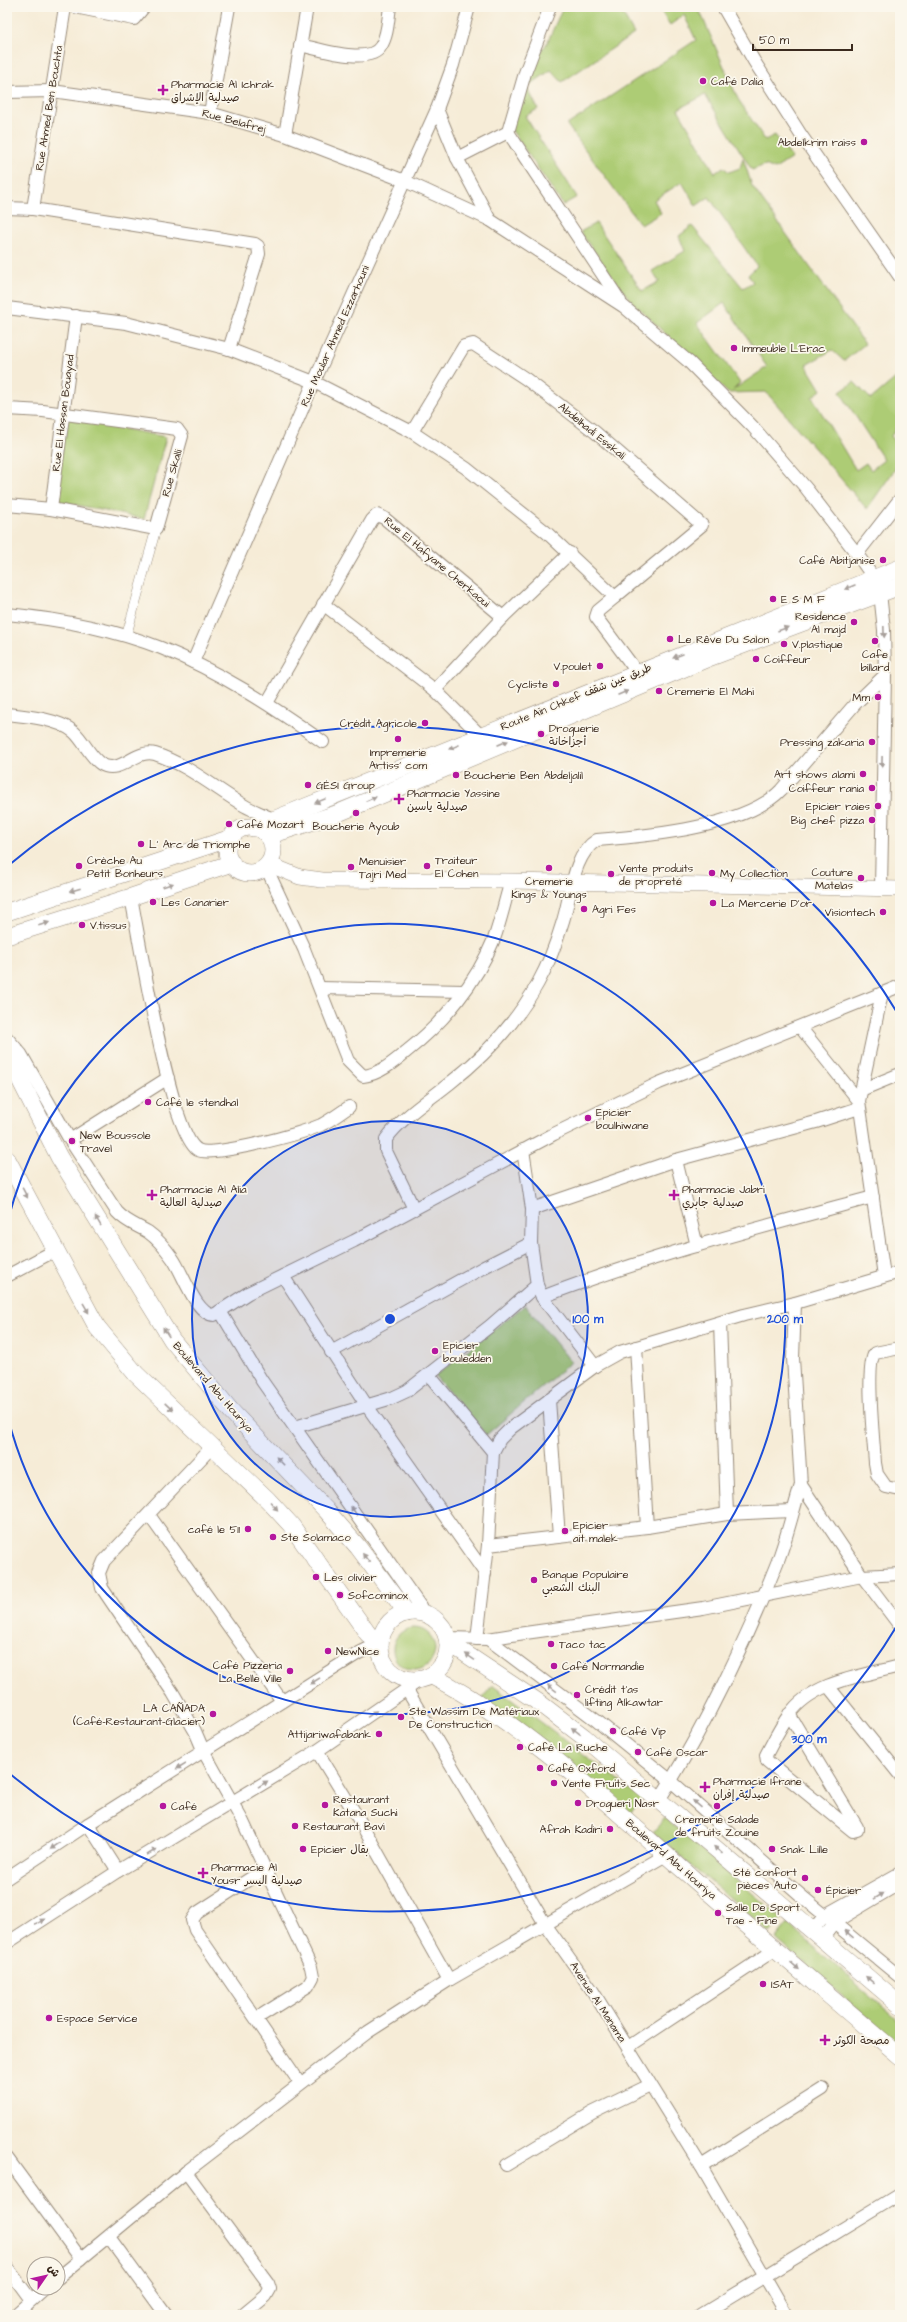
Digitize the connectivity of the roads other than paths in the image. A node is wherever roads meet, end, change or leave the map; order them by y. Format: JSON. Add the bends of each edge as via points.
{"nodes":[{"id":1,"x":65,"y":7,"type":"edge"},
{"id":2,"x":74,"y":7,"type":"edge"},
{"id":3,"x":144,"y":7,"type":"edge"},
{"id":4,"x":229,"y":7,"type":"edge"},
{"id":5,"x":307,"y":7,"type":"edge"},
{"id":6,"x":390,"y":7,"type":"edge"},
{"id":7,"x":469,"y":7,"type":"edge"},
{"id":8,"x":550,"y":7,"type":"edge"},
{"id":9,"x":723,"y":7,"type":"edge"},
{"id":10,"x":300,"y":45,"type":"junction"},
{"id":11,"x":52,"y":91,"type":"junction"},
{"id":12,"x":7,"y":92,"type":"edge"},
{"id":13,"x":437,"y":109,"type":"junction"},
{"id":14,"x":210,"y":113,"type":"junction"},
{"id":15,"x":508,"y":132,"type":"junction"},
{"id":16,"x":285,"y":135,"type":"junction"},
{"id":17,"x":457,"y":158,"type":"junction"},
{"id":18,"x":405,"y":181,"type":"junction"},
{"id":19,"x":7,"y":208,"type":"edge"},
{"id":20,"x":33,"y":209,"type":"junction"},
{"id":21,"x":490,"y":220,"type":"junction"},
{"id":22,"x":601,"y":272,"type":"junction"},
{"id":23,"x":900,"y":277,"type":"edge"},
{"id":24,"x":591,"y":286,"type":"junction"},
{"id":25,"x":623,"y":306,"type":"junction"},
{"id":26,"x":7,"y":308,"type":"edge"},
{"id":27,"x":76,"y":316,"type":"junction"},
{"id":28,"x":229,"y":349,"type":"junction"},
{"id":29,"x":314,"y":382,"type":"junction"},
{"id":30,"x":7,"y":409,"type":"edge"},
{"id":31,"x":63,"y":414,"type":"junction"},
{"id":32,"x":412,"y":432,"type":"junction"},
{"id":33,"x":900,"y":499,"type":"edge"},
{"id":34,"x":7,"y":505,"type":"edge"},
{"id":35,"x":51,"y":509,"type":"junction"},
{"id":36,"x":156,"y":529,"type":"junction"},
{"id":37,"x":570,"y":553,"type":"junction"},
{"id":38,"x":857,"y":554,"type":"junction"},
{"id":39,"x":900,"y":568,"type":"edge"},
{"id":40,"x":873,"y":577,"type":"junction"},
{"id":41,"x":900,"y":586,"type":"edge"},
{"id":42,"x":880,"y":593,"type":"junction"},
{"id":43,"x":615,"y":597,"type":"junction"},
{"id":44,"x":323,"y":604,"type":"junction"},
{"id":45,"x":7,"y":614,"type":"edge"},
{"id":46,"x":503,"y":617,"type":"junction"},
{"id":47,"x":126,"y":637,"type":"junction"},
{"id":48,"x":193,"y":662,"type":"junction"},
{"id":49,"x":638,"y":672,"type":"junction"},
{"id":50,"x":885,"y":675,"type":"junction"},
{"id":51,"x":435,"y":690,"type":"junction"},
{"id":52,"x":267,"y":703,"type":"junction"},
{"id":53,"x":7,"y":714,"type":"edge"},
{"id":54,"x":482,"y":736,"type":"junction"},
{"id":55,"x":323,"y":742,"type":"dead end"},
{"id":56,"x":275,"y":820,"type":"junction"},
{"id":57,"x":253,"y":828,"type":"junction"},
{"id":58,"x":268,"y":836,"type":"junction"},
{"id":59,"x":231,"y":838,"type":"junction"},
{"id":60,"x":232,"y":863,"type":"junction"},
{"id":61,"x":267,"y":865,"type":"junction"},
{"id":62,"x":511,"y":881,"type":"junction"},
{"id":63,"x":571,"y":882,"type":"junction"},
{"id":64,"x":881,"y":888,"type":"junction"},
{"id":65,"x":900,"y":889,"type":"edge"},
{"id":66,"x":131,"y":897,"type":"junction"},
{"id":67,"x":7,"y":912,"type":"edge"},
{"id":68,"x":7,"y":936,"type":"edge"},
{"id":69,"x":900,"y":986,"type":"edge"},
{"id":70,"x":320,"y":988,"type":"junction"},
{"id":71,"x":464,"y":990,"type":"junction"},
{"id":72,"x":882,"y":993,"type":"junction"},
{"id":73,"x":800,"y":1028,"type":"junction"},
{"id":74,"x":7,"y":1038,"type":"edge"},
{"id":75,"x":7,"y":1054,"type":"edge"},
{"id":76,"x":900,"y":1074,"type":"edge"},
{"id":77,"x":168,"y":1078,"type":"junction"},
{"id":78,"x":860,"y":1099,"type":"junction"},
{"id":79,"x":349,"y":1106,"type":"dead end"},
{"id":80,"x":70,"y":1140,"type":"junction"},
{"id":81,"x":523,"y":1150,"type":"junction"},
{"id":82,"x":7,"y":1159,"type":"edge"},
{"id":83,"x":676,"y":1160,"type":"junction"},
{"id":84,"x":873,"y":1197,"type":"junction"},
{"id":85,"x":414,"y":1209,"type":"junction"},
{"id":86,"x":532,"y":1209,"type":"junction"},
{"id":87,"x":531,"y":1243,"type":"junction"},
{"id":88,"x":698,"y":1246,"type":"junction"},
{"id":89,"x":56,"y":1250,"type":"junction"},
{"id":90,"x":900,"y":1272,"type":"edge"},
{"id":91,"x":7,"y":1276,"type":"edge"},
{"id":92,"x":283,"y":1276,"type":"junction"},
{"id":93,"x":884,"y":1276,"type":"junction"},
{"id":94,"x":538,"y":1285,"type":"junction"},
{"id":95,"x":542,"y":1297,"type":"junction"},
{"id":96,"x":795,"y":1303,"type":"junction"},
{"id":97,"x":220,"y":1311,"type":"junction"},
{"id":98,"x":720,"y":1323,"type":"junction"},
{"id":99,"x":636,"y":1347,"type":"junction"},
{"id":100,"x":900,"y":1348,"type":"edge"},
{"id":101,"x":331,"y":1352,"type":"junction"},
{"id":102,"x":595,"y":1366,"type":"junction"},
{"id":103,"x":429,"y":1375,"type":"junction"},
{"id":104,"x":549,"y":1400,"type":"junction"},
{"id":105,"x":367,"y":1406,"type":"junction"},
{"id":106,"x":295,"y":1427,"type":"junction"},
{"id":107,"x":211,"y":1448,"type":"junction"},
{"id":108,"x":493,"y":1452,"type":"junction"},
{"id":109,"x":801,"y":1485,"type":"junction"},
{"id":110,"x":900,"y":1490,"type":"edge"},
{"id":111,"x":792,"y":1511,"type":"junction"},
{"id":112,"x":727,"y":1514,"type":"junction"},
{"id":113,"x":149,"y":1515,"type":"junction"},
{"id":114,"x":647,"y":1527,"type":"junction"},
{"id":115,"x":560,"y":1538,"type":"junction"},
{"id":116,"x":488,"y":1545,"type":"junction"},
{"id":117,"x":484,"y":1573,"type":"junction"},
{"id":118,"x":900,"y":1574,"type":"edge"},
{"id":119,"x":862,"y":1576,"type":"junction"},
{"id":120,"x":762,"y":1598,"type":"junction"},
{"id":121,"x":415,"y":1613,"type":"junction"},
{"id":122,"x":900,"y":1626,"type":"edge"},
{"id":123,"x":483,"y":1639,"type":"junction"},
{"id":124,"x":448,"y":1640,"type":"junction"},
{"id":125,"x":380,"y":1647,"type":"junction"},
{"id":126,"x":900,"y":1666,"type":"edge"},
{"id":127,"x":420,"y":1682,"type":"junction"},
{"id":128,"x":828,"y":1686,"type":"junction"},
{"id":129,"x":282,"y":1701,"type":"junction"},
{"id":130,"x":789,"y":1714,"type":"junction"},
{"id":131,"x":317,"y":1751,"type":"junction"},
{"id":132,"x":204,"y":1752,"type":"junction"},
{"id":133,"x":900,"y":1775,"type":"edge"},
{"id":134,"x":671,"y":1781,"type":"junction"},
{"id":135,"x":659,"y":1800,"type":"junction"},
{"id":136,"x":234,"y":1803,"type":"junction"},
{"id":137,"x":88,"y":1824,"type":"junction"},
{"id":138,"x":666,"y":1855,"type":"junction"},
{"id":139,"x":265,"y":1869,"type":"junction"},
{"id":140,"x":118,"y":1872,"type":"junction"},
{"id":141,"x":900,"y":1873,"type":"edge"},
{"id":142,"x":7,"y":1878,"type":"edge"},
{"id":143,"x":900,"y":1883,"type":"edge"},
{"id":144,"x":830,"y":1919,"type":"junction"},
{"id":145,"x":546,"y":1924,"type":"junction"},
{"id":146,"x":817,"y":1935,"type":"junction"},
{"id":147,"x":7,"y":1943,"type":"edge"},
{"id":148,"x":776,"y":1949,"type":"junction"},
{"id":149,"x":900,"y":1977,"type":"edge"},
{"id":150,"x":448,"y":1980,"type":"junction"},
{"id":151,"x":900,"y":2005,"type":"edge"},
{"id":152,"x":257,"y":2018,"type":"junction"},
{"id":153,"x":628,"y":2047,"type":"junction"},
{"id":154,"x":900,"y":2056,"type":"edge"},
{"id":155,"x":300,"y":2083,"type":"junction"},
{"id":156,"x":650,"y":2085,"type":"junction"},
{"id":157,"x":823,"y":2089,"type":"dead end"},
{"id":158,"x":7,"y":2158,"type":"edge"},
{"id":159,"x":506,"y":2165,"type":"dead end"},
{"id":160,"x":701,"y":2166,"type":"junction"},
{"id":161,"x":186,"y":2172,"type":"junction"},
{"id":162,"x":900,"y":2194,"type":"edge"},
{"id":163,"x":109,"y":2237,"type":"junction"},
{"id":164,"x":81,"y":2259,"type":"junction"},
{"id":165,"x":7,"y":2267,"type":"edge"},
{"id":166,"x":66,"y":2271,"type":"edge"},
{"id":167,"x":763,"y":2276,"type":"junction"},
{"id":168,"x":36,"y":2296,"type":"edge"},
{"id":169,"x":31,"y":2300,"type":"junction"},
{"id":170,"x":15,"y":2315,"type":"edge"},
{"id":171,"x":166,"y":2315,"type":"edge"},
{"id":172,"x":243,"y":2315,"type":"edge"},
{"id":173,"x":701,"y":2315,"type":"edge"},
{"id":174,"x":787,"y":2315,"type":"edge"}],
"edges":[{"from":1,"to":11,"type":"street","name":"Rue Ahmed Ben Bouchta"},
{"from":2,"to":3,"type":"street","via":[[134,19]]},
{"from":4,"to":14,"type":"street"},
{"from":5,"to":10,"type":"street"},
{"from":6,"to":10,"type":"street","via":[[383,42],[377,51],[370,55],[355,56]]},
{"from":7,"to":13,"type":"street","name":"Rue Moular Ahmed Ezzarhouni","via":[[453,65]]},
{"from":8,"to":15,"type":"street","via":[[525,73]]},
{"from":9,"to":23,"type":"street","via":[[801,135]]},
{"from":10,"to":16,"type":"street"},
{"from":11,"to":12,"type":"street","name":"Rue Belafrej"},
{"from":11,"to":14,"type":"street","name":"Rue Belafrej"},
{"from":11,"to":20,"type":"street","name":"Rue Ahmed Ben Bouchta"},
{"from":13,"to":17,"type":"street"},
{"from":13,"to":18,"type":"street","name":"Rue Moular Ahmed Ezzarhouni"},
{"from":14,"to":16,"type":"street","name":"Rue Belafrej"},
{"from":15,"to":17,"type":"street"},
{"from":15,"to":22,"type":"street"},
{"from":16,"to":18,"type":"street","name":"Rue Belafrej"},
{"from":17,"to":21,"type":"street"},
{"from":18,"to":21,"type":"street","name":"Rue Belafrej"},
{"from":18,"to":29,"type":"street","name":"Rue Moular Ahmed Ezzarhouni"},
{"from":19,"to":20,"type":"street"},
{"from":20,"to":28,"type":"street","via":[[258,246],[259,254]]},
{"from":21,"to":24,"type":"street","name":"Rue Belafrej"},
{"from":22,"to":24,"type":"street"},
{"from":22,"to":25,"type":"street"},
{"from":24,"to":25,"type":"street","name":"Rue Belafrej"},
{"from":25,"to":38,"type":"street","via":[[689,362],[732,404],[786,465]]},
{"from":26,"to":27,"type":"street"},
{"from":27,"to":28,"type":"street","via":[[126,323]]},
{"from":27,"to":31,"type":"street","name":"Rue El Hassan Bouayad"},
{"from":28,"to":29,"type":"street"},
{"from":29,"to":32,"type":"street"},
{"from":29,"to":48,"type":"street","name":"Rue Moular Ahmed Ezzarhouni"},
{"from":30,"to":31,"type":"street","name":"Rue Skalli"},
{"from":31,"to":35,"type":"street","name":"Rue El Hassan Bouayad"},
{"from":31,"to":36,"type":"street","name":"Rue Skalli","via":[[180,431],[182,440]]},
{"from":32,"to":37,"type":"street","via":[[466,468]]},
{"from":32,"to":43,"type":"street","name":"Abdelhadi Esskali","via":[[464,346],[470,343],[526,378],[595,432],[702,525]]},
{"from":33,"to":38,"type":"street"},
{"from":34,"to":35,"type":"street"},
{"from":35,"to":36,"type":"street"},
{"from":36,"to":47,"type":"street","name":"Rue Skalli"},
{"from":37,"to":43,"type":"street"},
{"from":37,"to":46,"type":"street"},
{"from":38,"to":40,"type":"street"},
{"from":39,"to":40,"type":"main road","name":"Route Aïn Chkef طريق عين شقف"},
{"from":40,"to":42,"type":"street"},
{"from":40,"to":49,"type":"main road","name":"Route Aïn Chkef طريق عين شقف","one_way":true},
{"from":41,"to":42,"type":"main road","name":"Route Aïn Chkef طريق عين شقف"},
{"from":42,"to":50,"type":"street","one_way":true,"via":[[884,623]]},
{"from":58,"to":42,"type":"main road","name":"Route Aïn Chkef طريق عين شقف","one_way":true,"via":[[342,811],[711,657]]},
{"from":43,"to":49,"type":"street","via":[[598,611],[596,616]]},
{"from":44,"to":46,"type":"street","name":"Rue El Hafyane Cherkaoui","via":[[377,515],[384,518]]},
{"from":44,"to":51,"type":"street"},
{"from":44,"to":52,"type":"street","name":"Rue El Hafyane Cherkaoui"},
{"from":45,"to":47,"type":"street","via":[[54,621]]},
{"from":46,"to":51,"type":"street"},
{"from":47,"to":48,"type":"street","via":[[159,647]]},
{"from":48,"to":52,"type":"street"},
{"from":49,"to":54,"type":"main road","name":"Route Aïn Chkef طريق عين شقف"},
{"from":50,"to":63,"type":"street","via":[[855,704],[770,801],[734,817],[597,840],[585,848]]},
{"from":50,"to":64,"type":"street","one_way":true},
{"from":51,"to":54,"type":"street"},
{"from":52,"to":55,"type":"street"},
{"from":53,"to":56,"type":"street","via":[[44,719],[73,731],[102,764],[110,767],[120,766],[141,755],[155,754]]},
{"from":54,"to":56,"type":"main road","name":"Route Aïn Chkef طريق عين شقف","one_way":true},
{"from":56,"to":57,"type":"main road","name":"Route Aïn Chkef طريق عين شقف"},
{"from":57,"to":58,"type":"main road"},
{"from":57,"to":59,"type":"main road","via":[[241,830]]},
{"from":58,"to":61,"type":"main road","via":[[273,849]]},
{"from":59,"to":60,"type":"main road","via":[[228,852]]},
{"from":59,"to":67,"type":"main road","one_way":true},
{"from":60,"to":61,"type":"main road","via":[[238,869],[249,873],[257,872]]},
{"from":66,"to":60,"type":"main road","one_way":true},
{"from":61,"to":62,"type":"street","via":[[300,877],[322,880]]},
{"from":61,"to":70,"type":"street"},
{"from":62,"to":63,"type":"street"},
{"from":62,"to":71,"type":"street","via":[[494,939],[481,966]]},
{"from":63,"to":64,"type":"street"},
{"from":63,"to":85,"type":"street","via":[[562,924],[551,955],[538,982],[514,1020],[485,1054],[411,1114],[386,1139],[386,1151]]},
{"from":64,"to":65,"type":"street"},
{"from":68,"to":66,"type":"main road","one_way":true},
{"from":66,"to":77,"type":"street"},
{"from":69,"to":72,"type":"street"},
{"from":70,"to":71,"type":"street"},
{"from":70,"to":71,"type":"street","via":[[348,1061],[363,1076],[372,1075],[382,1069],[424,1037],[444,1018]]},
{"from":72,"to":73,"type":"street"},
{"from":72,"to":78,"type":"street"},
{"from":73,"to":78,"type":"street"},
{"from":73,"to":81,"type":"street","via":[[659,1083]]},
{"from":74,"to":80,"type":"street","via":[[21,1054]]},
{"from":121,"to":75,"type":"main road","name":"Boulevard Abu Houriya","one_way":true,"via":[[326,1510],[232,1412],[172,1340],[59,1157]]},
{"from":76,"to":78,"type":"street"},
{"from":77,"to":79,"type":"street","via":[[174,1103],[191,1144],[202,1152],[212,1153],[310,1130]]},
{"from":77,"to":80,"type":"street"},
{"from":78,"to":83,"type":"street","via":[[816,1122]]},
{"from":78,"to":84,"type":"street"},
{"from":80,"to":97,"type":"street","via":[[116,1212],[124,1220],[148,1232],[160,1243],[173,1259],[199,1306],[211,1315]]},
{"from":81,"to":85,"type":"street"},
{"from":81,"to":86,"type":"street"},
{"from":82,"to":89,"type":"main road","one_way":true},
{"from":83,"to":86,"type":"street"},
{"from":83,"to":88,"type":"street"},
{"from":84,"to":88,"type":"street"},
{"from":84,"to":93,"type":"street"},
{"from":85,"to":92,"type":"street"},
{"from":86,"to":87,"type":"street"},
{"from":87,"to":94,"type":"street"},
{"from":87,"to":101,"type":"street"},
{"from":88,"to":95,"type":"street"},
{"from":89,"to":91,"type":"street"},
{"from":89,"to":107,"type":"main road","one_way":true,"via":[[97,1327],[136,1374]]},
{"from":90,"to":93,"type":"street"},
{"from":92,"to":97,"type":"street"},
{"from":92,"to":101,"type":"street"},
{"from":93,"to":96,"type":"street"},
{"from":94,"to":95,"type":"street"},
{"from":94,"to":103,"type":"street"},
{"from":95,"to":102,"type":"street"},
{"from":96,"to":98,"type":"street"},
{"from":96,"to":109,"type":"street","via":[[793,1358]]},
{"from":97,"to":106,"type":"street","via":[[262,1381]]},
{"from":98,"to":99,"type":"street"},
{"from":98,"to":112,"type":"street"},
{"from":99,"to":102,"type":"street","via":[[620,1352]]},
{"from":99,"to":114,"type":"street"},
{"from":100,"to":110,"type":"street","via":[[875,1353],[871,1361],[870,1377],[877,1474],[886,1487]]},
{"from":101,"to":105,"type":"street"},
{"from":102,"to":104,"type":"street"},
{"from":103,"to":105,"type":"street","via":[[407,1391]]},
{"from":103,"to":108,"type":"street"},
{"from":104,"to":108,"type":"street","via":[[511,1428],[500,1439]]},
{"from":104,"to":115,"type":"street"},
{"from":105,"to":106,"type":"street"},
{"from":105,"to":117,"type":"street"},
{"from":121,"to":106,"type":"street","one_way":true,"via":[[420,1606]]},
{"from":107,"to":113,"type":"street"},
{"from":107,"to":125,"type":"main road","one_way":true,"via":[[268,1500],[291,1525],[368,1634]]},
{"from":108,"to":116,"type":"street"},
{"from":109,"to":111,"type":"street"},
{"from":109,"to":119,"type":"street"},
{"from":111,"to":112,"type":"street"},
{"from":111,"to":120,"type":"street","via":[[778,1562]]},
{"from":112,"to":114,"type":"street"},
{"from":113,"to":129,"type":"street"},
{"from":113,"to":132,"type":"street","via":[[104,1561],[99,1573],[102,1588],[173,1693]]},
{"from":114,"to":115,"type":"street"},
{"from":115,"to":116,"type":"street"},
{"from":116,"to":117,"type":"street"},
{"from":117,"to":123,"type":"street"},
{"from":118,"to":119,"type":"street"},
{"from":119,"to":120,"type":"street"},
{"from":119,"to":122,"type":"street"},
{"from":120,"to":123,"type":"street"},
{"from":120,"to":134,"type":"street","via":[[728,1672]]},
{"from":121,"to":124,"type":"main road","via":[[437,1621]]},
{"from":121,"to":125,"type":"main road","via":[[389,1622],[382,1632]]},
{"from":123,"to":124,"type":"street"},
{"from":134,"to":123,"type":"street","one_way":true,"via":[[597,1721]]},
{"from":124,"to":127,"type":"main road","via":[[445,1662]]},
{"from":135,"to":124,"type":"main road","one_way":true,"via":[[584,1736]]},
{"from":125,"to":127,"type":"main road","via":[[385,1664],[393,1674]]},
{"from":125,"to":129,"type":"street","one_way":true,"via":[[357,1654]]},
{"from":126,"to":128,"type":"street"},
{"from":131,"to":127,"type":"street","one_way":true},
{"from":127,"to":138,"type":"main road","name":"Boulevard Abu Houriya","via":[[474,1700],[534,1744]]},
{"from":127,"to":145,"type":"street","name":"Avenue Al Manama"},
{"from":128,"to":130,"type":"street","via":[[813,1692]]},
{"from":128,"to":133,"type":"street"},
{"from":129,"to":132,"type":"street"},
{"from":130,"to":130,"type":"street","via":[[857,1827],[857,1830],[853,1831],[765,1758]]},
{"from":136,"to":131,"type":"street","one_way":true},
{"from":131,"to":150,"type":"street"},
{"from":132,"to":136,"type":"street"},
{"from":132,"to":137,"type":"street","one_way":true},
{"from":134,"to":135,"type":"street"},
{"from":144,"to":134,"type":"street","one_way":true},
{"from":146,"to":135,"type":"main road","one_way":true},
{"from":136,"to":139,"type":"street"},
{"from":140,"to":136,"type":"street","one_way":true},
{"from":137,"to":140,"type":"street"},
{"from":137,"to":142,"type":"street","one_way":true},
{"from":138,"to":145,"type":"street"},
{"from":138,"to":148,"type":"main road","name":"Boulevard Abu Houriya"},
{"from":139,"to":152,"type":"street","via":[[311,1967],[313,1977],[308,1986]]},
{"from":139,"to":152,"type":"street","via":[[196,1913],[192,1920],[195,1930]]},
{"from":147,"to":140,"type":"street","one_way":true},
{"from":141,"to":144,"type":"street"},
{"from":144,"to":143,"type":"street","one_way":true},
{"from":144,"to":146,"type":"street"},
{"from":149,"to":144,"type":"street","one_way":true},
{"from":145,"to":150,"type":"street"},
{"from":145,"to":153,"type":"street","name":"Avenue Al Manama"},
{"from":151,"to":146,"type":"main road","one_way":true},
{"from":148,"to":153,"type":"street"},
{"from":148,"to":154,"type":"main road","name":"Boulevard Abu Houriya","one_way":true},
{"from":150,"to":155,"type":"street","via":[[368,2032]]},
{"from":152,"to":155,"type":"street"},
{"from":153,"to":156,"type":"street","name":"Avenue Al Manama"},
{"from":155,"to":161,"type":"street"},
{"from":156,"to":159,"type":"street","via":[[609,2104]]},
{"from":156,"to":160,"type":"street","name":"Avenue Al Manama"},
{"from":157,"to":160,"type":"street"},
{"from":158,"to":164,"type":"street"},
{"from":160,"to":167,"type":"street","name":"Avenue Al Manama"},
{"from":161,"to":163,"type":"street"},
{"from":161,"to":172,"type":"street","via":[[268,2283],[270,2289],[266,2296]]},
{"from":162,"to":167,"type":"street"},
{"from":163,"to":164,"type":"street"},
{"from":163,"to":171,"type":"street"},
{"from":164,"to":166,"type":"street"},
{"from":165,"to":169,"type":"street"},
{"from":167,"to":173,"type":"street"},
{"from":167,"to":174,"type":"street","name":"Avenue Al Manama"},
{"from":168,"to":169,"type":"street"},
{"from":169,"to":170,"type":"street"}]}
